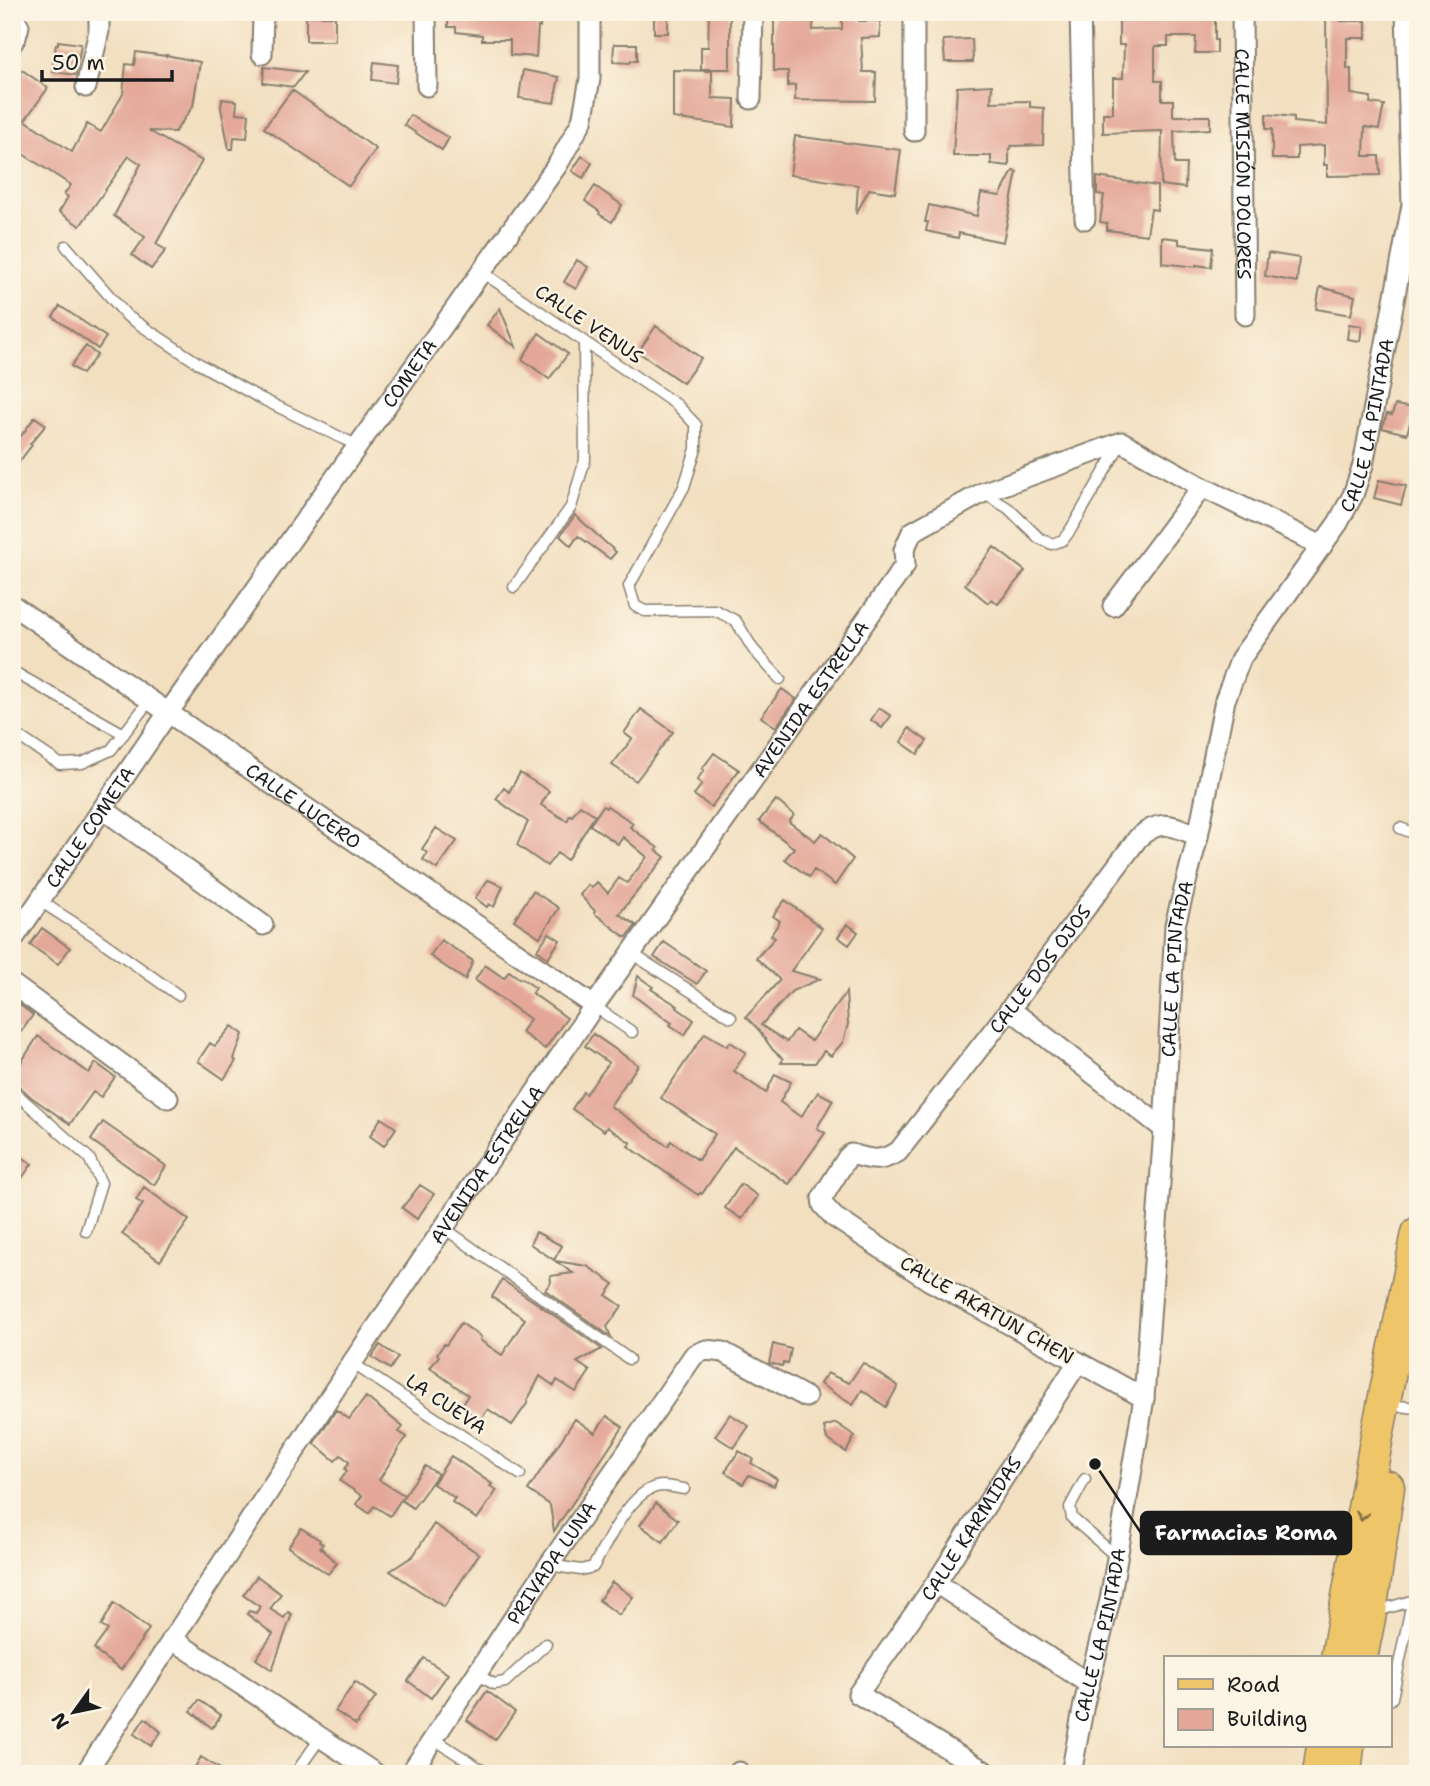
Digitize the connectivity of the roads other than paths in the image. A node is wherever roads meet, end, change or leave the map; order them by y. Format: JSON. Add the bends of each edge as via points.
{"nodes":[{"id":1,"x":99,"y":12,"type":"edge"},
{"id":2,"x":263,"y":12,"type":"edge"},
{"id":3,"x":426,"y":12,"type":"edge"},
{"id":4,"x":590,"y":12,"type":"edge"},
{"id":5,"x":752,"y":12,"type":"edge"},
{"id":6,"x":914,"y":12,"type":"edge"},
{"id":7,"x":1080,"y":12,"type":"edge"},
{"id":8,"x":1242,"y":12,"type":"edge"},
{"id":9,"x":1406,"y":12,"type":"edge"},
{"id":10,"x":12,"y":17,"type":"edge"},
{"id":11,"x":12,"y":43,"type":"edge"},
{"id":12,"x":261,"y":54,"type":"dead end"},
{"id":13,"x":427,"y":86,"type":"dead end"},
{"id":14,"x":86,"y":87,"type":"dead end"},
{"id":15,"x":751,"y":99,"type":"dead end"},
{"id":16,"x":914,"y":131,"type":"dead end"},
{"id":17,"x":1415,"y":198,"type":"edge"},
{"id":18,"x":1085,"y":219,"type":"dead end"},
{"id":19,"x":66,"y":246,"type":"dead end"},
{"id":20,"x":482,"y":272,"type":"junction"},
{"id":21,"x":1245,"y":315,"type":"dead end"},
{"id":22,"x":584,"y":342,"type":"junction"},
{"id":23,"x":1122,"y":442,"type":"junction"},
{"id":24,"x":358,"y":446,"type":"junction"},
{"id":25,"x":1202,"y":487,"type":"junction"},
{"id":26,"x":982,"y":493,"type":"junction"},
{"id":27,"x":1322,"y":546,"type":"junction"},
{"id":28,"x":514,"y":587,"type":"dead end"},
{"id":29,"x":12,"y":605,"type":"edge"},
{"id":30,"x":1113,"y":606,"type":"dead end"},
{"id":31,"x":12,"y":671,"type":"edge"},
{"id":32,"x":780,"y":679,"type":"dead end"},
{"id":33,"x":150,"y":700,"type":"junction"},
{"id":34,"x":168,"y":713,"type":"junction"},
{"id":35,"x":12,"y":732,"type":"edge"},
{"id":36,"x":124,"y":734,"type":"junction"},
{"id":37,"x":103,"y":809,"type":"junction"},
{"id":38,"x":1400,"y":828,"type":"dead end"},
{"id":39,"x":1418,"y":835,"type":"edge"},
{"id":40,"x":1198,"y":836,"type":"junction"},
{"id":41,"x":40,"y":901,"type":"junction"},
{"id":42,"x":263,"y":925,"type":"dead end"},
{"id":43,"x":12,"y":941,"type":"edge"},
{"id":44,"x":631,"y":953,"type":"junction"},
{"id":45,"x":12,"y":984,"type":"edge"},
{"id":46,"x":178,"y":995,"type":"dead end"},
{"id":47,"x":594,"y":1006,"type":"junction"},
{"id":48,"x":1010,"y":1009,"type":"junction"},
{"id":49,"x":731,"y":1017,"type":"dead end"},
{"id":50,"x":632,"y":1032,"type":"dead end"},
{"id":51,"x":12,"y":1090,"type":"edge"},
{"id":52,"x":168,"y":1098,"type":"dead end"},
{"id":53,"x":1164,"y":1129,"type":"junction"},
{"id":54,"x":834,"y":1216,"type":"joint"},
{"id":55,"x":444,"y":1228,"type":"junction"},
{"id":56,"x":86,"y":1231,"type":"dead end"},
{"id":57,"x":1418,"y":1233,"type":"edge"},
{"id":58,"x":1418,"y":1341,"type":"edge"},
{"id":59,"x":629,"y":1359,"type":"dead end"},
{"id":60,"x":1078,"y":1362,"type":"junction"},
{"id":61,"x":352,"y":1363,"type":"junction"},
{"id":62,"x":806,"y":1397,"type":"dead end"},
{"id":63,"x":1144,"y":1398,"type":"junction"},
{"id":64,"x":1402,"y":1406,"type":"edge"},
{"id":65,"x":520,"y":1474,"type":"dead end"},
{"id":66,"x":1085,"y":1479,"type":"dead end"},
{"id":67,"x":684,"y":1489,"type":"dead end"},
{"id":68,"x":1118,"y":1559,"type":"junction"},
{"id":69,"x":549,"y":1565,"type":"junction"},
{"id":70,"x":936,"y":1583,"type":"junction"},
{"id":71,"x":1415,"y":1600,"type":"edge"},
{"id":72,"x":1370,"y":1613,"type":"junction"},
{"id":73,"x":172,"y":1639,"type":"junction"},
{"id":74,"x":546,"y":1644,"type":"dead end"},
{"id":75,"x":1338,"y":1656,"type":"edge"},
{"id":76,"x":1361,"y":1656,"type":"edge"},
{"id":77,"x":476,"y":1674,"type":"junction"},
{"id":78,"x":1089,"y":1684,"type":"junction"},
{"id":79,"x":1392,"y":1698,"type":"edge"},
{"id":80,"x":321,"y":1737,"type":"junction"},
{"id":81,"x":434,"y":1738,"type":"junction"},
{"id":82,"x":1323,"y":1748,"type":"edge"},
{"id":83,"x":1348,"y":1748,"type":"edge"},
{"id":84,"x":85,"y":1774,"type":"edge"},
{"id":85,"x":295,"y":1774,"type":"edge"},
{"id":86,"x":376,"y":1774,"type":"edge"},
{"id":87,"x":410,"y":1774,"type":"edge"},
{"id":88,"x":488,"y":1774,"type":"edge"},
{"id":89,"x":989,"y":1774,"type":"edge"},
{"id":90,"x":1071,"y":1774,"type":"edge"},
{"id":91,"x":1319,"y":1774,"type":"edge"},
{"id":92,"x":1345,"y":1774,"type":"edge"}],
"edges":[{"from":1,"to":14,"type":"street"},
{"from":2,"to":12,"type":"street"},
{"from":3,"to":13,"type":"street"},
{"from":4,"to":20,"type":"street","name":"COMETA","via":[[590,79],[582,121],[558,164]]},
{"from":5,"to":15,"type":"street"},
{"from":6,"to":16,"type":"street"},
{"from":7,"to":18,"type":"street"},
{"from":8,"to":21,"type":"street","name":"CALLE MISIÓN DOLORES"},
{"from":9,"to":17,"type":"street","name":"CALLE LA PINTADA"},
{"from":10,"to":11,"type":"street","via":[[19,26]]},
{"from":17,"to":27,"type":"street","name":"CALLE LA PINTADA","via":[[1363,464],[1353,495]]},
{"from":19,"to":24,"type":"lane","via":[[127,316],[201,365]]},
{"from":20,"to":22,"type":"lane","name":"CALLE VENUS"},
{"from":20,"to":24,"type":"street","name":"COMETA"},
{"from":22,"to":28,"type":"lane","via":[[585,460],[571,507]]},
{"from":22,"to":32,"type":"lane","name":"CALLE VENUS","via":[[677,405],[696,425],[696,449],[684,486],[629,586],[635,606],[645,611],[715,610],[736,621]]},
{"from":23,"to":25,"type":"street"},
{"from":23,"to":26,"type":"street"},
{"from":23,"to":26,"type":"lane","via":[[1063,540],[1052,544],[1039,538],[1008,508]]},
{"from":24,"to":34,"type":"street","name":"COMETA"},
{"from":25,"to":27,"type":"street"},
{"from":25,"to":30,"type":"street"},
{"from":26,"to":44,"type":"street","name":"AVENIDA ESTRELLA","via":[[912,532],[904,550],[905,565]]},
{"from":27,"to":40,"type":"street","name":"CALLE LA PINTADA","via":[[1241,658],[1225,700]]},
{"from":29,"to":33,"type":"street","name":"CALLE LUCERO"},
{"from":31,"to":36,"type":"lane"},
{"from":33,"to":34,"type":"street","name":"CALLE LUCERO"},
{"from":33,"to":36,"type":"lane"},
{"from":34,"to":37,"type":"street","name":"CALLE COMETA"},
{"from":34,"to":47,"type":"street","name":"CALLE LUCERO"},
{"from":35,"to":36,"type":"lane","via":[[60,764],[82,763],[111,750]]},
{"from":37,"to":41,"type":"street","name":"CALLE COMETA"},
{"from":37,"to":42,"type":"street"},
{"from":38,"to":39,"type":"lane"},
{"from":40,"to":48,"type":"street","name":"CALLE DOS OJOS","via":[[1160,825],[1139,838]]},
{"from":40,"to":53,"type":"street","name":"CALLE LA PINTADA","via":[[1175,925]]},
{"from":41,"to":43,"type":"street","name":"CALLE COMETA"},
{"from":41,"to":46,"type":"lane"},
{"from":44,"to":47,"type":"street","name":"AVENIDA ESTRELLA"},
{"from":44,"to":49,"type":"lane"},
{"from":45,"to":52,"type":"street"},
{"from":47,"to":50,"type":"lane"},
{"from":47,"to":55,"type":"street","name":"AVENIDA ESTRELLA"},
{"from":48,"to":53,"type":"street"},
{"from":48,"to":54,"type":"street","name":"CALLE DOS OJOS","via":[[898,1152],[876,1160],[851,1154],[847,1158],[822,1198]]},
{"from":51,"to":56,"type":"lane","via":[[89,1158],[101,1183]]},
{"from":53,"to":63,"type":"street","name":"CALLE LA PINTADA"},
{"from":54,"to":60,"type":"street","name":"CALLE AKATUN CHEN","via":[[930,1281]]},
{"from":55,"to":59,"type":"lane"},
{"from":55,"to":61,"type":"street","name":"AVENIDA ESTRELLA"},
{"from":57,"to":64,"type":"main road"},
{"from":58,"to":64,"type":"main road"},
{"from":60,"to":63,"type":"street","name":"CALLE AKATUN CHEN"},
{"from":60,"to":70,"type":"street","name":"CALLE KARMIDAS"},
{"from":61,"to":65,"type":"lane","name":"LA CUEVA"},
{"from":61,"to":73,"type":"street","name":"AVENIDA ESTRELLA"},
{"from":62,"to":69,"type":"street","name":"PRIVADA LUNA","via":[[723,1352],[706,1350],[694,1355]]},
{"from":63,"to":68,"type":"street","name":"CALLE LA PINTADA"},
{"from":64,"to":72,"type":"main road"},
{"from":64,"to":75,"type":"main road","one_way":true},
{"from":66,"to":68,"type":"lane","via":[[1070,1507],[1072,1518]]},
{"from":67,"to":69,"type":"lane","via":[[660,1486],[639,1495],[593,1567],[581,1570]]},
{"from":68,"to":78,"type":"street","name":"CALLE LA PINTADA"},
{"from":69,"to":77,"type":"street","name":"PRIVADA LUNA"},
{"from":70,"to":78,"type":"street"},
{"from":70,"to":89,"type":"street","name":"CALLE KARMIDAS","via":[[858,1694]]},
{"from":71,"to":72,"type":"lane"},
{"from":71,"to":79,"type":"lane"},
{"from":72,"to":76,"type":"main road"},
{"from":73,"to":80,"type":"street"},
{"from":73,"to":84,"type":"street","name":"AVENIDA ESTRELLA"},
{"from":74,"to":77,"type":"lane","via":[[505,1682],[494,1684]]},
{"from":77,"to":81,"type":"street","name":"PRIVADA LUNA"},
{"from":78,"to":90,"type":"street","name":"CALLE LA PINTADA"},
{"from":80,"to":85,"type":"lane"},
{"from":80,"to":86,"type":"street"},
{"from":81,"to":87,"type":"street","name":"PRIVADA LUNA"},
{"from":81,"to":88,"type":"lane"},
{"from":82,"to":91,"type":"main road"},
{"from":83,"to":92,"type":"main road"}]}
